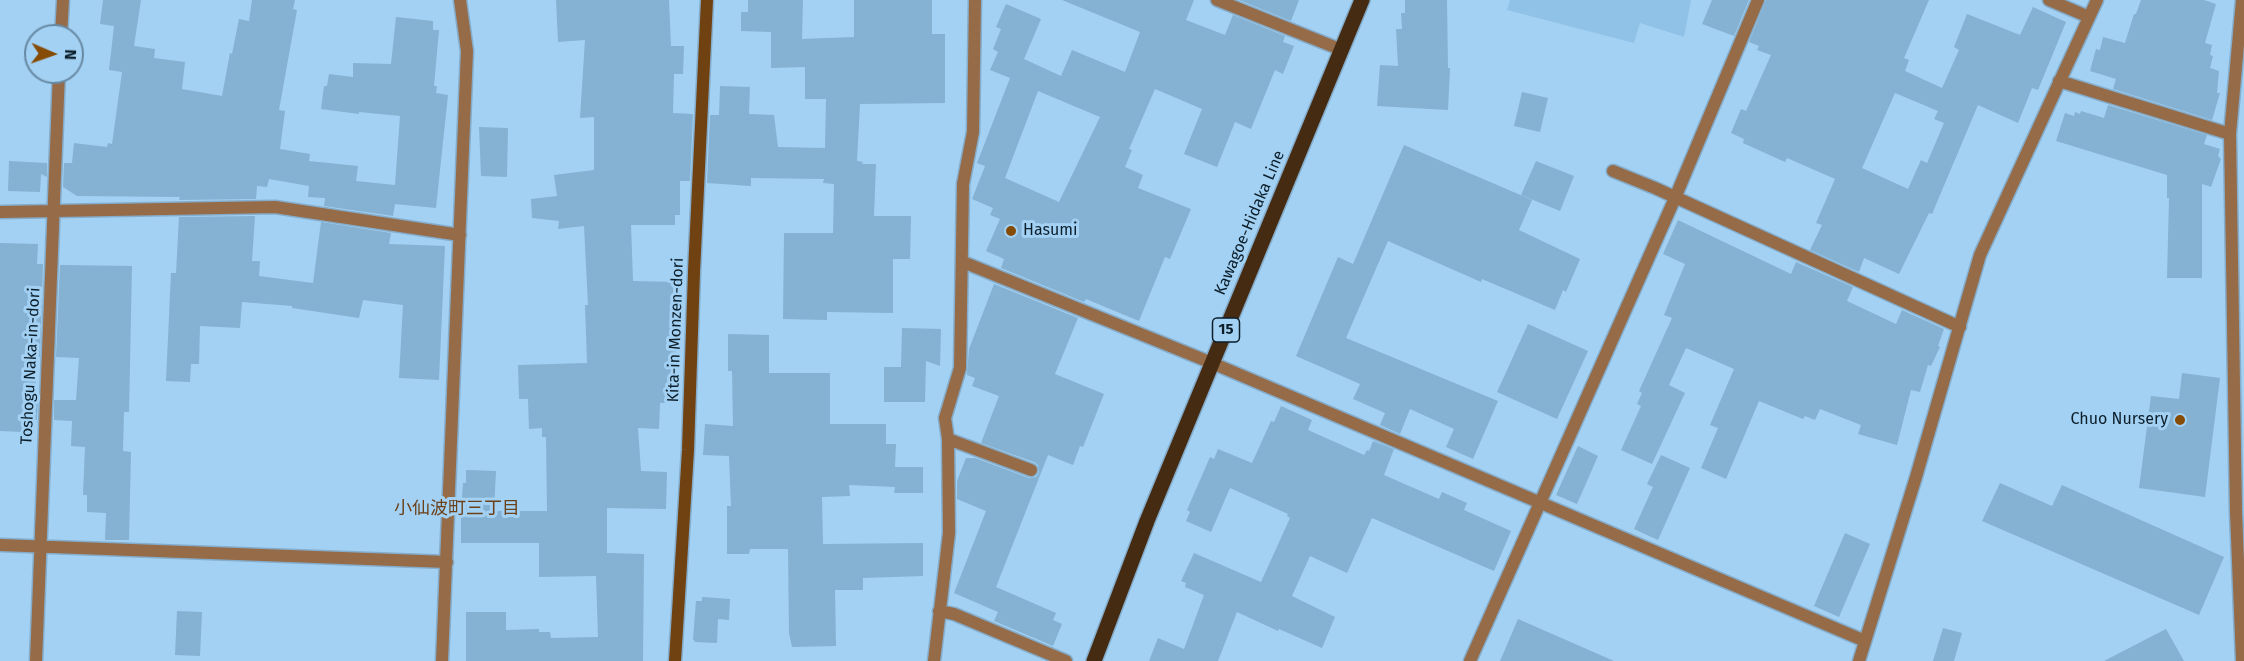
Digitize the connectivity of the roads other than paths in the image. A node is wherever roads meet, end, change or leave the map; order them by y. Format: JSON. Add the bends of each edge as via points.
{"nodes":[{"id":1,"x":63,"y":0,"type":"edge"},
{"id":2,"x":460,"y":0,"type":"edge"},
{"id":3,"x":707,"y":0,"type":"edge"},
{"id":4,"x":975,"y":0,"type":"edge"},
{"id":5,"x":1217,"y":0,"type":"edge"},
{"id":6,"x":1362,"y":0,"type":"edge"},
{"id":7,"x":1758,"y":0,"type":"edge"},
{"id":8,"x":2049,"y":0,"type":"edge"},
{"id":9,"x":2097,"y":0,"type":"edge"},
{"id":10,"x":2242,"y":0,"type":"edge"},
{"id":11,"x":2089,"y":17,"type":"junction"},
{"id":12,"x":62,"y":24,"type":"edge"},
{"id":13,"x":1342,"y":50,"type":"junction"},
{"id":14,"x":2059,"y":81,"type":"junction"},
{"id":15,"x":58,"y":84,"type":"edge"},
{"id":16,"x":2230,"y":134,"type":"junction"},
{"id":17,"x":1613,"y":171,"type":"dead end"},
{"id":18,"x":1675,"y":198,"type":"junction"},
{"id":19,"x":0,"y":212,"type":"edge"},
{"id":20,"x":54,"y":212,"type":"junction"},
{"id":21,"x":460,"y":235,"type":"junction"},
{"id":22,"x":963,"y":262,"type":"junction"},
{"id":23,"x":1960,"y":327,"type":"junction"},
{"id":24,"x":1212,"y":363,"type":"junction"},
{"id":25,"x":948,"y":440,"type":"junction"},
{"id":26,"x":1031,"y":470,"type":"dead end"},
{"id":27,"x":1539,"y":503,"type":"junction"},
{"id":28,"x":0,"y":545,"type":"edge"},
{"id":29,"x":40,"y":547,"type":"junction"},
{"id":30,"x":447,"y":562,"type":"junction"},
{"id":31,"x":939,"y":611,"type":"junction"},
{"id":32,"x":1865,"y":641,"type":"junction"},
{"id":33,"x":36,"y":661,"type":"edge"},
{"id":34,"x":442,"y":661,"type":"edge"},
{"id":35,"x":675,"y":661,"type":"edge"},
{"id":36,"x":933,"y":661,"type":"edge"},
{"id":37,"x":1066,"y":661,"type":"edge"},
{"id":38,"x":1094,"y":661,"type":"edge"},
{"id":39,"x":1470,"y":661,"type":"edge"},
{"id":40,"x":1859,"y":661,"type":"edge"},
{"id":41,"x":2242,"y":661,"type":"edge"}],
"edges":[{"from":1,"to":12,"type":"street"},
{"from":2,"to":21,"type":"street","via":[[467,51]]},
{"from":3,"to":35,"type":"street","name":"Kita-in Monzen-dori","via":[[690,419]]},
{"from":4,"to":22,"type":"street","via":[[973,132],[963,184]]},
{"from":5,"to":13,"type":"street"},
{"from":6,"to":13,"type":"main road","name":"Kawagoe-Hidaka Line","number":"15"},
{"from":7,"to":18,"type":"street"},
{"from":8,"to":11,"type":"street"},
{"from":9,"to":11,"type":"street"},
{"from":10,"to":16,"type":"street"},
{"from":11,"to":14,"type":"street"},
{"from":13,"to":24,"type":"main road","name":"Kawagoe-Hidaka Line","number":"15"},
{"from":14,"to":16,"type":"street"},
{"from":14,"to":23,"type":"street","via":[[1980,255]]},
{"from":15,"to":20,"type":"street","name":"Toshogu Naka-in-dori"},
{"from":16,"to":41,"type":"street"},
{"from":17,"to":18,"type":"street"},
{"from":18,"to":23,"type":"street"},
{"from":18,"to":27,"type":"street"},
{"from":19,"to":20,"type":"street"},
{"from":20,"to":21,"type":"street","via":[[275,207]]},
{"from":20,"to":29,"type":"street","name":"Toshogu Naka-in-dori"},
{"from":21,"to":30,"type":"street"},
{"from":22,"to":24,"type":"street"},
{"from":22,"to":25,"type":"street","via":[[960,368],[945,418]]},
{"from":23,"to":32,"type":"street"},
{"from":24,"to":27,"type":"street"},
{"from":24,"to":38,"type":"main road","name":"Kawagoe-Hidaka Line","number":"15"},
{"from":25,"to":26,"type":"street"},
{"from":25,"to":31,"type":"street","via":[[949,533]]},
{"from":27,"to":32,"type":"street"},
{"from":27,"to":39,"type":"street"},
{"from":28,"to":29,"type":"street"},
{"from":29,"to":30,"type":"street"},
{"from":29,"to":33,"type":"street","name":"Toshogu Naka-in-dori"},
{"from":30,"to":34,"type":"street"},
{"from":31,"to":36,"type":"street"},
{"from":31,"to":37,"type":"street"},
{"from":32,"to":40,"type":"street"}]}
